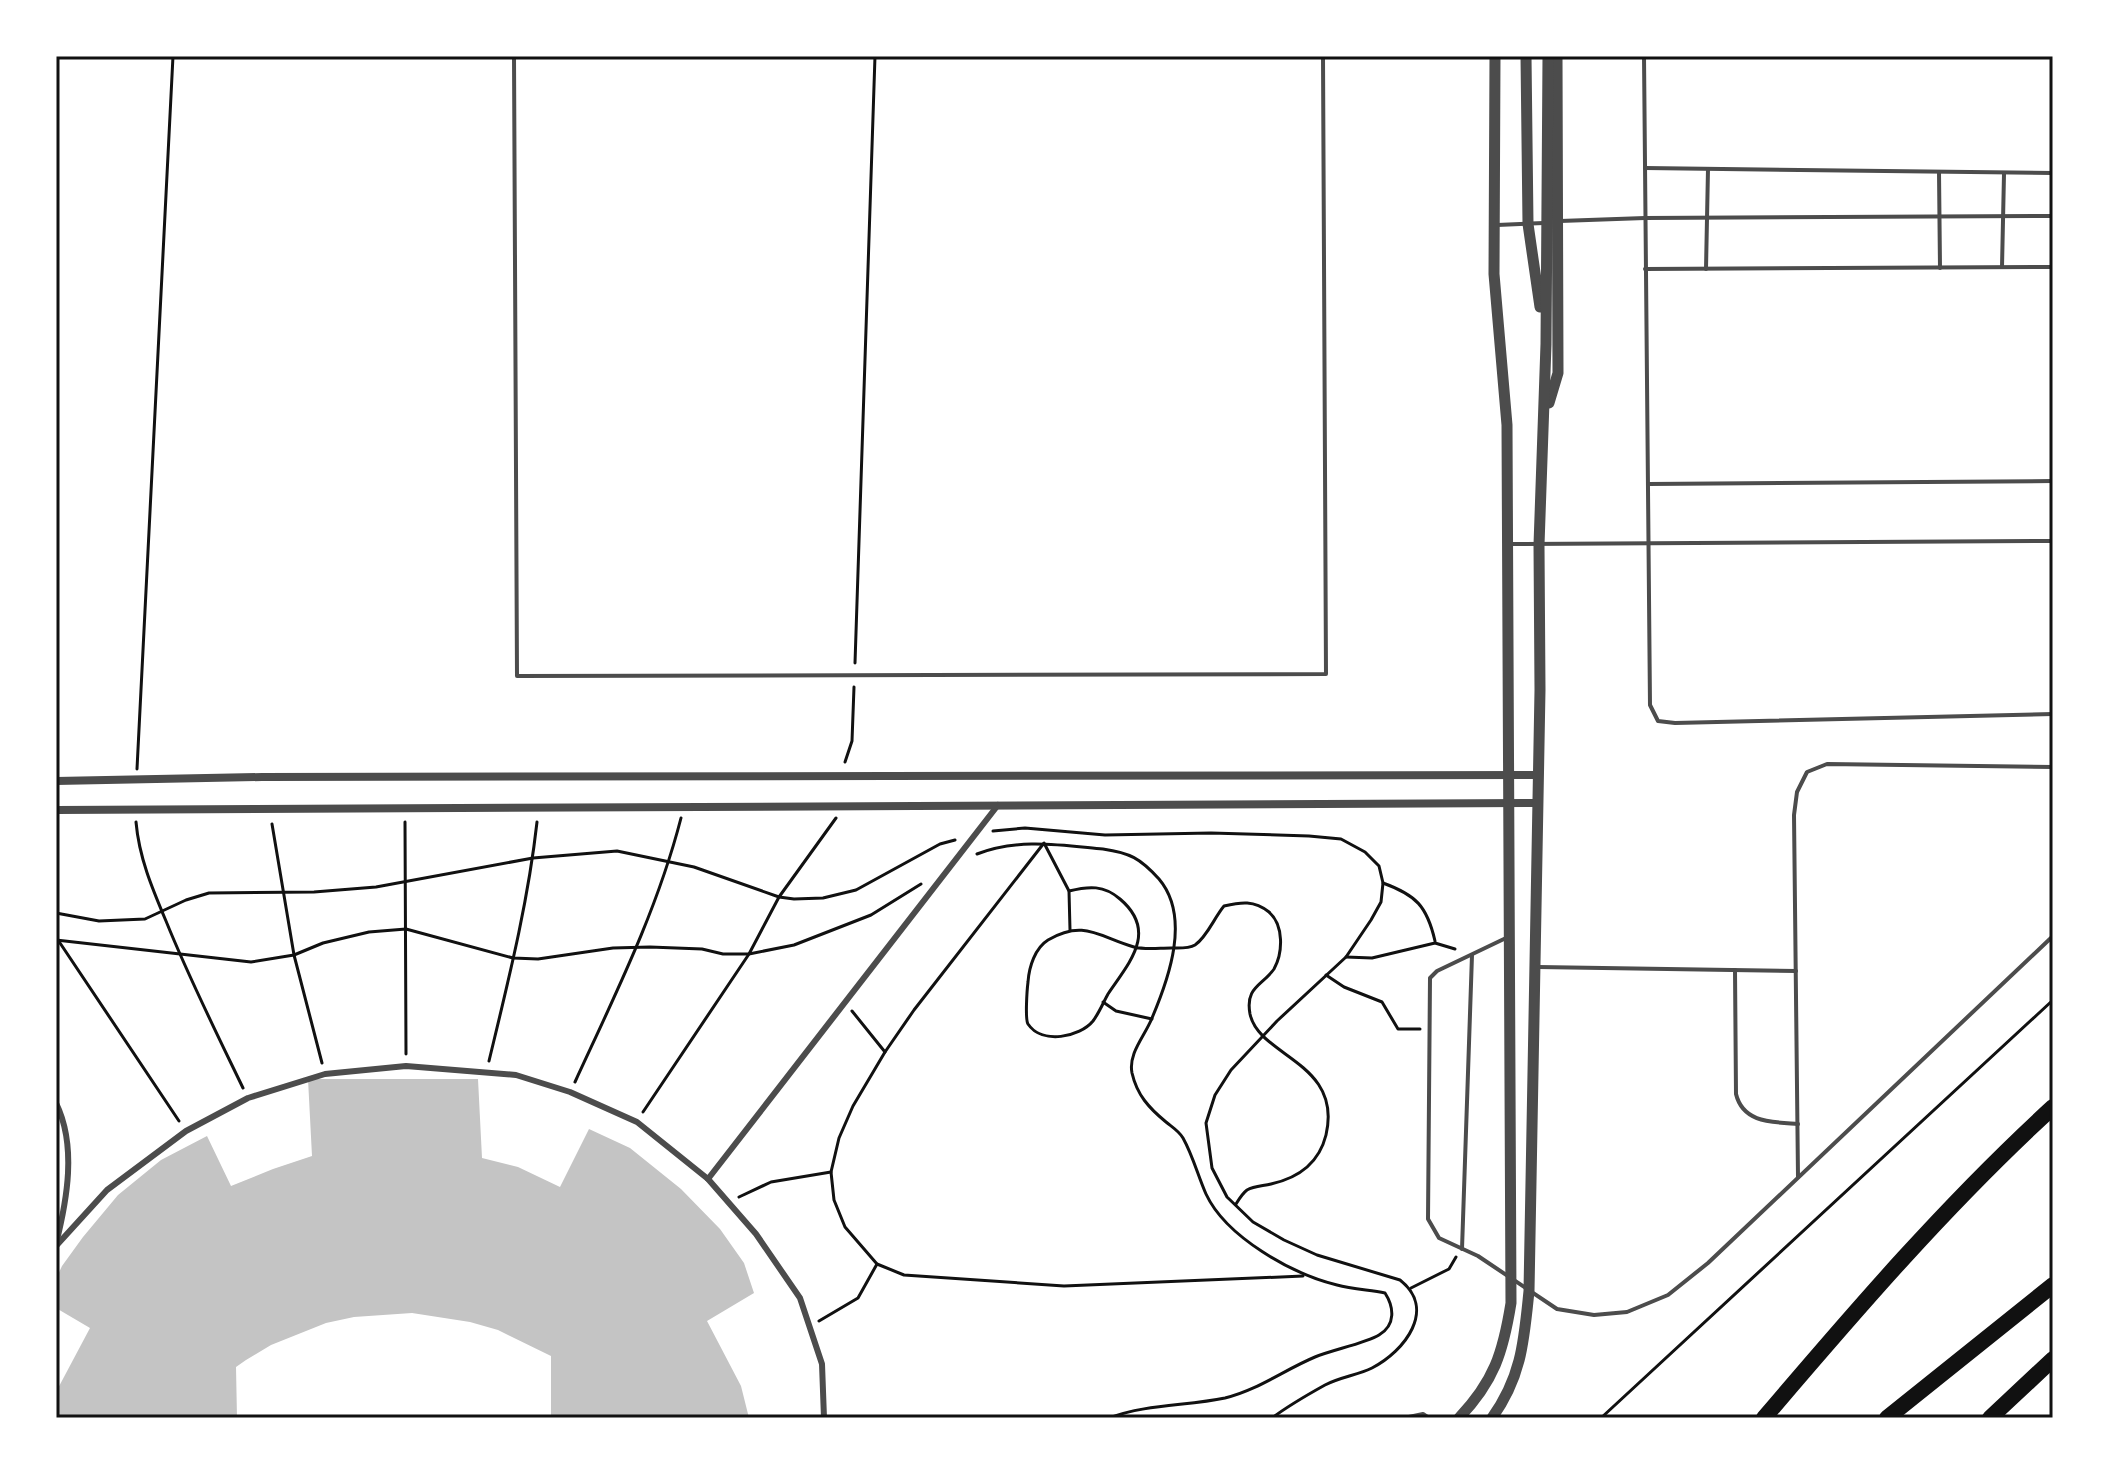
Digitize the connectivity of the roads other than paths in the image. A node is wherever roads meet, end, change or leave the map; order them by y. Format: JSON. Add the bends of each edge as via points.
{"nodes":[{"id":1,"x":514,"y":56,"type":"edge"},
{"id":2,"x":1323,"y":56,"type":"edge"},
{"id":3,"x":1495,"y":56,"type":"edge"},
{"id":4,"x":1526,"y":56,"type":"edge"},
{"id":5,"x":1548,"y":56,"type":"edge"},
{"id":6,"x":1557,"y":56,"type":"edge"},
{"id":7,"x":1644,"y":56,"type":"edge"},
{"id":8,"x":1645,"y":168,"type":"junction"},
{"id":9,"x":1708,"y":169,"type":"junction"},
{"id":10,"x":1939,"y":172,"type":"junction"},
{"id":11,"x":2004,"y":173,"type":"junction"},
{"id":12,"x":2053,"y":173,"type":"edge"},
{"id":13,"x":1939,"y":216,"type":"junction"},
{"id":14,"x":2003,"y":216,"type":"junction"},
{"id":15,"x":2053,"y":216,"type":"edge"},
{"id":16,"x":1645,"y":218,"type":"junction"},
{"id":17,"x":1708,"y":218,"type":"junction"},
{"id":18,"x":1551,"y":222,"type":"junction"},
{"id":19,"x":1528,"y":224,"type":"junction"},
{"id":20,"x":1494,"y":225,"type":"junction"},
{"id":21,"x":2002,"y":267,"type":"junction"},
{"id":22,"x":2053,"y":267,"type":"edge"},
{"id":23,"x":1940,"y":268,"type":"junction"},
{"id":24,"x":1645,"y":269,"type":"junction"},
{"id":25,"x":1706,"y":269,"type":"junction"},
{"id":26,"x":1546,"y":344,"type":"junction"},
{"id":27,"x":1544,"y":418,"type":"junction"},
{"id":28,"x":2053,"y":481,"type":"edge"},
{"id":29,"x":1648,"y":484,"type":"junction"},
{"id":30,"x":2053,"y":541,"type":"edge"},
{"id":31,"x":1508,"y":544,"type":"junction"},
{"id":32,"x":1648,"y":544,"type":"junction"},
{"id":33,"x":1539,"y":545,"type":"junction"},
{"id":34,"x":2053,"y":714,"type":"edge"},
{"id":35,"x":2053,"y":767,"type":"edge"},
{"id":36,"x":1538,"y":775,"type":"junction"},
{"id":37,"x":1509,"y":776,"type":"junction"},
{"id":38,"x":56,"y":781,"type":"edge"},
{"id":39,"x":1509,"y":802,"type":"junction"},
{"id":40,"x":1538,"y":803,"type":"junction"},
{"id":41,"x":998,"y":805,"type":"junction"},
{"id":42,"x":56,"y":810,"type":"edge"},
{"id":43,"x":2053,"y":936,"type":"edge"},
{"id":44,"x":1509,"y":937,"type":"junction"},
{"id":45,"x":1472,"y":954,"type":"junction"},
{"id":46,"x":1535,"y":967,"type":"junction"},
{"id":47,"x":1735,"y":970,"type":"junction"},
{"id":48,"x":1796,"y":971,"type":"junction"},
{"id":49,"x":56,"y":1103,"type":"edge"},
{"id":50,"x":2053,"y":1107,"type":"edge"},
{"id":51,"x":1798,"y":1124,"type":"junction"},
{"id":52,"x":1798,"y":1177,"type":"junction"},
{"id":53,"x":708,"y":1179,"type":"junction"},
{"id":54,"x":56,"y":1245,"type":"edge"},
{"id":55,"x":1462,"y":1249,"type":"junction"},
{"id":56,"x":1511,"y":1278,"type":"junction"},
{"id":57,"x":2053,"y":1285,"type":"edge"},
{"id":58,"x":1529,"y":1291,"type":"junction"},
{"id":59,"x":2053,"y":1359,"type":"edge"},
{"id":60,"x":824,"y":1418,"type":"edge"},
{"id":61,"x":1404,"y":1418,"type":"edge"},
{"id":62,"x":1429,"y":1418,"type":"edge"},
{"id":63,"x":1459,"y":1418,"type":"edge"},
{"id":64,"x":1492,"y":1418,"type":"edge"},
{"id":65,"x":1764,"y":1418,"type":"edge"},
{"id":66,"x":1887,"y":1418,"type":"edge"},
{"id":67,"x":1990,"y":1418,"type":"edge"}],
"edges":[{"from":1,"to":2,"type":"lane","via":[[517,676],[1326,674]]},
{"from":3,"to":20,"type":"street"},
{"from":4,"to":19,"type":"street"},
{"from":5,"to":18,"type":"street"},
{"from":6,"to":18,"type":"street"},
{"from":7,"to":8,"type":"lane"},
{"from":8,"to":9,"type":"lane"},
{"from":8,"to":16,"type":"lane"},
{"from":9,"to":10,"type":"lane"},
{"from":9,"to":17,"type":"lane"},
{"from":10,"to":11,"type":"lane"},
{"from":10,"to":13,"type":"lane"},
{"from":11,"to":12,"type":"lane"},
{"from":11,"to":14,"type":"lane"},
{"from":13,"to":14,"type":"lane"},
{"from":13,"to":17,"type":"lane"},
{"from":13,"to":23,"type":"lane"},
{"from":14,"to":15,"type":"lane"},
{"from":14,"to":21,"type":"lane"},
{"from":16,"to":17,"type":"lane"},
{"from":16,"to":18,"type":"lane"},
{"from":16,"to":24,"type":"lane"},
{"from":17,"to":25,"type":"lane"},
{"from":18,"to":19,"type":"lane"},
{"from":18,"to":26,"type":"street"},
{"from":18,"to":27,"type":"street","via":[[1558,373]]},
{"from":19,"to":20,"type":"lane"},
{"from":19,"to":26,"type":"street"},
{"from":20,"to":31,"type":"street","via":[[1507,425]]},
{"from":21,"to":22,"type":"lane"},
{"from":21,"to":23,"type":"lane"},
{"from":23,"to":25,"type":"lane"},
{"from":24,"to":25,"type":"lane"},
{"from":24,"to":29,"type":"lane"},
{"from":26,"to":27,"type":"street"},
{"from":27,"to":33,"type":"street"},
{"from":28,"to":29,"type":"lane"},
{"from":29,"to":32,"type":"lane"},
{"from":30,"to":32,"type":"lane"},
{"from":31,"to":33,"type":"lane"},
{"from":31,"to":37,"type":"street"},
{"from":32,"to":33,"type":"lane"},
{"from":32,"to":34,"type":"lane","via":[[1650,705],[1658,721]]},
{"from":33,"to":36,"type":"street"},
{"from":35,"to":48,"type":"lane","via":[[1827,764],[1807,772],[1794,815]]},
{"from":36,"to":37,"type":"street"},
{"from":36,"to":40,"type":"street"},
{"from":37,"to":38,"type":"street"},
{"from":37,"to":39,"type":"street"},
{"from":39,"to":40,"type":"street"},
{"from":39,"to":41,"type":"street"},
{"from":39,"to":44,"type":"street"},
{"from":40,"to":46,"type":"street"},
{"from":41,"to":42,"type":"street"},
{"from":41,"to":53,"type":"street"},
{"from":43,"to":52,"type":"lane"},
{"from":44,"to":45,"type":"lane"},
{"from":44,"to":56,"type":"street"},
{"from":45,"to":55,"type":"lane"},
{"from":45,"to":55,"type":"lane","via":[[1430,978],[1428,1030],[1428,1219],[1439,1238]]},
{"from":46,"to":47,"type":"lane"},
{"from":46,"to":58,"type":"street"},
{"from":47,"to":48,"type":"lane"},
{"from":47,"to":51,"type":"lane","via":[[1738,1104],[1755,1118]]},
{"from":48,"to":51,"type":"lane"},
{"from":49,"to":54,"type":"street","via":[[69,1156]]},
{"from":50,"to":65,"type":"highway","via":[[1866,1298]]},
{"from":51,"to":52,"type":"lane"},
{"from":52,"to":58,"type":"lane","via":[[1668,1295],[1627,1312],[1594,1315],[1557,1309]]},
{"from":53,"to":54,"type":"street","via":[[637,1122],[516,1075],[406,1066],[325,1074],[248,1098],[186,1131],[107,1190]]},
{"from":53,"to":60,"type":"street","via":[[756,1234],[800,1298],[822,1364]]},
{"from":55,"to":56,"type":"lane"},
{"from":56,"to":58,"type":"lane"},
{"from":56,"to":63,"type":"street","via":[[1511,1303],[1495,1370]]},
{"from":57,"to":66,"type":"highway"},
{"from":58,"to":64,"type":"street","via":[[1522,1357]]},
{"from":59,"to":67,"type":"highway"},
{"from":61,"to":62,"type":"lane"}]}
